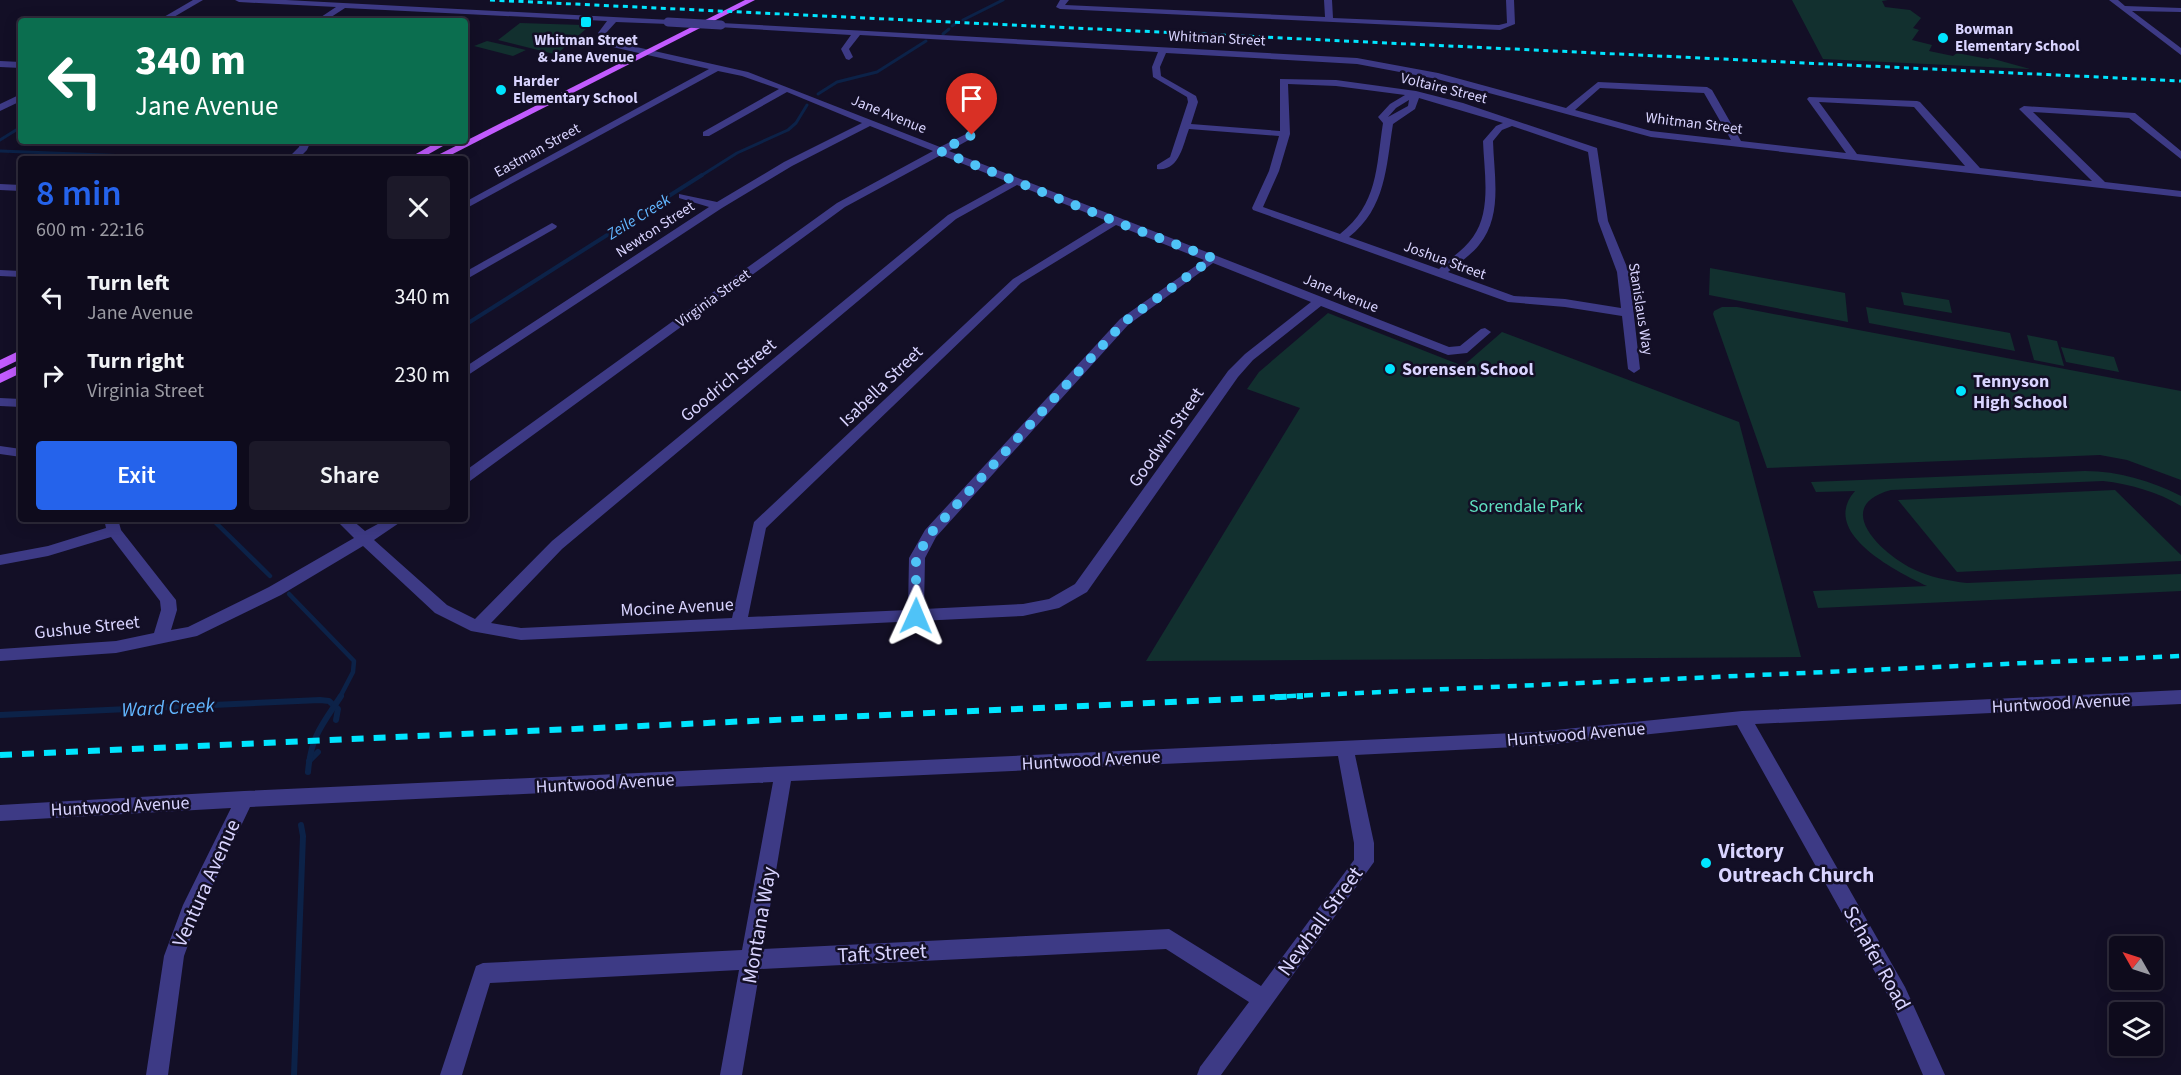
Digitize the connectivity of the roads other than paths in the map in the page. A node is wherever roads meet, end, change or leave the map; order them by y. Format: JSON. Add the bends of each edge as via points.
{"nodes":[{"id":1,"x":199,"y":0,"type":"edge"},
{"id":2,"x":239,"y":0,"type":"edge"},
{"id":3,"x":733,"y":0,"type":"edge"},
{"id":4,"x":750,"y":0,"type":"edge"},
{"id":5,"x":1156,"y":0,"type":"edge"},
{"id":6,"x":1328,"y":0,"type":"edge"},
{"id":7,"x":1510,"y":0,"type":"edge"},
{"id":8,"x":2113,"y":0,"type":"edge"},
{"id":9,"x":1063,"y":4,"type":"edge"},
{"id":10,"x":342,"y":7,"type":"junction"},
{"id":11,"x":2123,"y":8,"type":"junction"},
{"id":12,"x":2181,"y":10,"type":"edge"},
{"id":13,"x":1151,"y":12,"type":"junction"},
{"id":14,"x":166,"y":18,"type":"edge"},
{"id":15,"x":324,"y":18,"type":"edge"},
{"id":16,"x":613,"y":20,"type":"junction"},
{"id":17,"x":1329,"y":20,"type":"junction"},
{"id":18,"x":856,"y":33,"type":"junction"},
{"id":19,"x":2161,"y":36,"type":"junction"},
{"id":20,"x":2181,"y":37,"type":"edge"},
{"id":21,"x":631,"y":50,"type":"junction"},
{"id":22,"x":1163,"y":50,"type":"junction"},
{"id":23,"x":2181,"y":52,"type":"edge"},
{"id":24,"x":645,"y":53,"type":"junction"},
{"id":25,"x":849,"y":57,"type":"dead end"},
{"id":26,"x":0,"y":64,"type":"edge"},
{"id":27,"x":18,"y":65,"type":"edge"},
{"id":28,"x":718,"y":67,"type":"junction"},
{"id":29,"x":1485,"y":88,"type":"junction"},
{"id":30,"x":786,"y":89,"type":"junction"},
{"id":31,"x":1416,"y":94,"type":"junction"},
{"id":32,"x":18,"y":99,"type":"edge"},
{"id":33,"x":1460,"y":105,"type":"junction"},
{"id":34,"x":0,"y":108,"type":"edge"},
{"id":35,"x":1567,"y":112,"type":"junction"},
{"id":36,"x":869,"y":123,"type":"junction"},
{"id":37,"x":1510,"y":123,"type":"junction"},
{"id":38,"x":1184,"y":126,"type":"junction"},
{"id":39,"x":468,"y":131,"type":"edge"},
{"id":40,"x":706,"y":134,"type":"dead end"},
{"id":41,"x":1285,"y":134,"type":"junction"},
{"id":42,"x":972,"y":135,"type":"dead end"},
{"id":43,"x":468,"y":142,"type":"edge"},
{"id":44,"x":305,"y":144,"type":"edge"},
{"id":45,"x":442,"y":144,"type":"edge"},
{"id":46,"x":465,"y":144,"type":"edge"},
{"id":47,"x":1738,"y":144,"type":"junction"},
{"id":48,"x":1593,"y":150,"type":"joint"},
{"id":49,"x":940,"y":151,"type":"junction"},
{"id":50,"x":295,"y":156,"type":"edge"},
{"id":51,"x":418,"y":156,"type":"edge"},
{"id":52,"x":441,"y":156,"type":"edge"},
{"id":53,"x":2181,"y":156,"type":"edge"},
{"id":54,"x":1854,"y":157,"type":"junction"},
{"id":55,"x":1161,"y":167,"type":"dead end"},
{"id":56,"x":1977,"y":171,"type":"junction"},
{"id":57,"x":1017,"y":181,"type":"junction"},
{"id":58,"x":2101,"y":184,"type":"junction"},
{"id":59,"x":0,"y":187,"type":"edge"},
{"id":60,"x":18,"y":188,"type":"edge"},
{"id":61,"x":2181,"y":194,"type":"edge"},
{"id":62,"x":683,"y":196,"type":"dead end"},
{"id":63,"x":468,"y":204,"type":"edge"},
{"id":64,"x":718,"y":206,"type":"junction"},
{"id":65,"x":1115,"y":221,"type":"junction"},
{"id":66,"x":552,"y":226,"type":"dead end"},
{"id":67,"x":1341,"y":238,"type":"junction"},
{"id":68,"x":1213,"y":258,"type":"junction"},
{"id":69,"x":0,"y":273,"type":"edge"},
{"id":70,"x":18,"y":274,"type":"edge"},
{"id":71,"x":1440,"y":274,"type":"junction"},
{"id":72,"x":468,"y":275,"type":"edge"},
{"id":73,"x":1320,"y":302,"type":"junction"},
{"id":74,"x":1629,"y":314,"type":"junction"},
{"id":75,"x":1485,"y":332,"type":"dead end"},
{"id":76,"x":18,"y":355,"type":"edge"},
{"id":77,"x":0,"y":364,"type":"edge"},
{"id":78,"x":1634,"y":369,"type":"dead end"},
{"id":79,"x":18,"y":370,"type":"edge"},
{"id":80,"x":468,"y":371,"type":"edge"},
{"id":81,"x":0,"y":379,"type":"edge"},
{"id":82,"x":0,"y":402,"type":"edge"},
{"id":83,"x":18,"y":403,"type":"edge"},
{"id":84,"x":0,"y":450,"type":"edge"},
{"id":85,"x":18,"y":453,"type":"edge"},
{"id":86,"x":468,"y":476,"type":"edge"},
{"id":87,"x":345,"y":522,"type":"edge"},
{"id":88,"x":393,"y":522,"type":"edge"},
{"id":89,"x":112,"y":525,"type":"edge"},
{"id":90,"x":363,"y":539,"type":"junction"},
{"id":91,"x":0,"y":561,"type":"edge"},
{"id":92,"x":1053,"y":604,"type":"joint"},
{"id":93,"x":916,"y":616,"type":"junction"},
{"id":94,"x":739,"y":624,"type":"junction"},
{"id":95,"x":477,"y":627,"type":"junction"},
{"id":96,"x":161,"y":638,"type":"junction"},
{"id":97,"x":0,"y":655,"type":"edge"},
{"id":98,"x":2181,"y":697,"type":"edge"},
{"id":99,"x":1742,"y":718,"type":"junction"},
{"id":100,"x":1345,"y":748,"type":"junction"},
{"id":101,"x":783,"y":774,"type":"junction"},
{"id":102,"x":244,"y":800,"type":"junction"},
{"id":103,"x":0,"y":813,"type":"edge"},
{"id":104,"x":753,"y":960,"type":"junction"},
{"id":105,"x":1263,"y":999,"type":"junction"},
{"id":106,"x":157,"y":1075,"type":"edge"},
{"id":107,"x":451,"y":1075,"type":"edge"},
{"id":108,"x":731,"y":1075,"type":"edge"},
{"id":109,"x":1208,"y":1075,"type":"edge"},
{"id":110,"x":1935,"y":1075,"type":"edge"}],
"edges":[{"from":1,"to":14,"type":"street"},
{"from":2,"to":10,"type":"street","name":"Whitman Street"},
{"from":3,"to":21,"type":"main road"},
{"from":4,"to":24,"type":"main road"},
{"from":5,"to":13,"type":"street"},
{"from":6,"to":17,"type":"street"},
{"from":7,"to":17,"type":"street","via":[[1511,24],[1497,28]]},
{"from":8,"to":11,"type":"street"},
{"from":9,"to":13,"type":"street"},
{"from":10,"to":15,"type":"street"},
{"from":10,"to":16,"type":"street","name":"Whitman Street"},
{"from":11,"to":12,"type":"street"},
{"from":11,"to":19,"type":"street"},
{"from":13,"to":17,"type":"street"},
{"from":16,"to":18,"type":"street","name":"Whitman Street","bridge":true},
{"from":16,"to":21,"type":"street","name":"Jane Avenue","via":[[603,31],[603,39]]},
{"from":18,"to":22,"type":"street","name":"Whitman Street"},
{"from":18,"to":25,"type":"street","via":[[845,49]]},
{"from":19,"to":20,"type":"street"},
{"from":19,"to":23,"type":"street"},
{"from":21,"to":24,"type":"street","name":"Jane Avenue"},
{"from":21,"to":39,"type":"main road"},
{"from":22,"to":29,"type":"street","name":"Whitman Street","via":[[1357,61]]},
{"from":22,"to":38,"type":"street","via":[[1156,67],[1157,77],[1191,96]]},
{"from":24,"to":28,"type":"street","name":"Jane Avenue"},
{"from":24,"to":43,"type":"main road"},
{"from":26,"to":27,"type":"street"},
{"from":28,"to":30,"type":"street","name":"Jane Avenue"},
{"from":28,"to":63,"type":"street","name":"Eastman Street"},
{"from":29,"to":33,"type":"street","via":[[1485,94],[1470,104]]},
{"from":29,"to":35,"type":"street","name":"Whitman Street"},
{"from":30,"to":36,"type":"street","name":"Jane Avenue"},
{"from":30,"to":40,"type":"street"},
{"from":31,"to":33,"type":"street","name":"Voltaire Street"},
{"from":31,"to":41,"type":"street","name":"Voltaire Street","via":[[1336,83],[1283,81]]},
{"from":31,"to":67,"type":"street","via":[[1412,107],[1388,123],[1374,204],[1355,228]]},
{"from":32,"to":34,"type":"street"},
{"from":33,"to":37,"type":"street","name":"Voltaire Street"},
{"from":35,"to":47,"type":"street","name":"Whitman Street","via":[[1651,134]]},
{"from":35,"to":47,"type":"street","via":[[1598,85],[1707,90]]},
{"from":36,"to":49,"type":"street","name":"Jane Avenue"},
{"from":36,"to":64,"type":"street","name":"Newton Street","via":[[788,164]]},
{"from":37,"to":48,"type":"street","name":"Voltaire Street"},
{"from":37,"to":71,"type":"street","via":[[1499,128],[1488,141],[1490,187],[1486,223],[1480,236]]},
{"from":38,"to":41,"type":"street"},
{"from":38,"to":55,"type":"street","via":[[1174,159]]},
{"from":41,"to":67,"type":"street","name":"Joshua Street","via":[[1257,208]]},
{"from":42,"to":49,"type":"street","name":"Virginia Street"},
{"from":44,"to":50,"type":"street"},
{"from":45,"to":51,"type":"main road"},
{"from":46,"to":52,"type":"main road"},
{"from":47,"to":54,"type":"street","name":"Whitman Street"},
{"from":48,"to":74,"type":"street","name":"Stanislaus Way","via":[[1603,221],[1623,272]]},
{"from":49,"to":57,"type":"street","name":"Jane Avenue"},
{"from":49,"to":86,"type":"street","name":"Virginia Street","via":[[841,205]]},
{"from":53,"to":58,"type":"street","via":[[2132,114],[2024,109]]},
{"from":54,"to":56,"type":"street","name":"Whitman Street"},
{"from":54,"to":56,"type":"street","via":[[1812,99],[1917,104]]},
{"from":56,"to":58,"type":"street","name":"Whitman Street"},
{"from":57,"to":65,"type":"street","name":"Jane Avenue"},
{"from":57,"to":95,"type":"street","name":"Goodrich Street","via":[[952,217],[557,545]]},
{"from":58,"to":61,"type":"street","name":"Whitman Street"},
{"from":59,"to":60,"type":"street"},
{"from":62,"to":64,"type":"street"},
{"from":64,"to":80,"type":"street","name":"Newton Street"},
{"from":65,"to":68,"type":"street","name":"Jane Avenue"},
{"from":65,"to":94,"type":"street","name":"Isabella Street","via":[[1017,281],[759,526]]},
{"from":66,"to":72,"type":"street"},
{"from":67,"to":71,"type":"street","name":"Joshua Street"},
{"from":68,"to":73,"type":"street","name":"Jane Avenue"},
{"from":68,"to":93,"type":"street","via":[[1124,322],[930,534],[916,558]]},
{"from":69,"to":70,"type":"street"},
{"from":71,"to":74,"type":"street","name":"Joshua Street","via":[[1512,299]]},
{"from":73,"to":75,"type":"street","name":"Jane Avenue","via":[[1448,351],[1463,350]]},
{"from":73,"to":92,"type":"street","name":"Goodwin Street","via":[[1233,374],[1081,588]]},
{"from":74,"to":78,"type":"street","name":"Stanislaus Way"},
{"from":76,"to":77,"type":"main road"},
{"from":79,"to":81,"type":"main road"},
{"from":82,"to":83,"type":"street"},
{"from":84,"to":85,"type":"street"},
{"from":87,"to":90,"type":"street","name":"Mocine Avenue"},
{"from":88,"to":90,"type":"street"},
{"from":89,"to":91,"type":"street","via":[[48,551]]},
{"from":89,"to":96,"type":"street","via":[[168,600]]},
{"from":90,"to":95,"type":"street","name":"Mocine Avenue","via":[[441,609]]},
{"from":90,"to":96,"type":"street","name":"Gushue Street","via":[[275,591],[191,632]]},
{"from":92,"to":93,"type":"street","name":"Mocine Avenue","via":[[1023,610]]},
{"from":93,"to":94,"type":"street","name":"Mocine Avenue"},
{"from":94,"to":95,"type":"street","name":"Mocine Avenue","via":[[521,634]]},
{"from":96,"to":97,"type":"street","name":"Gushue Street","via":[[116,647]]},
{"from":98,"to":99,"type":"street","name":"Huntwood Avenue"},
{"from":99,"to":100,"type":"street","name":"Huntwood Avenue","via":[[1581,736]]},
{"from":99,"to":110,"type":"street","name":"Schafer Road","via":[[1899,994]]},
{"from":100,"to":101,"type":"street","name":"Huntwood Avenue"},
{"from":100,"to":105,"type":"street","name":"Newhall Street","via":[[1364,843],[1364,862]]},
{"from":101,"to":102,"type":"street","name":"Huntwood Avenue"},
{"from":101,"to":104,"type":"street","name":"Montana Way"},
{"from":102,"to":103,"type":"street","name":"Huntwood Avenue"},
{"from":102,"to":106,"type":"street","name":"Ventura Avenue","via":[[190,911],[174,956]]},
{"from":104,"to":105,"type":"street","name":"Taft Street","via":[[1169,939]]},
{"from":104,"to":107,"type":"street","name":"Taft Street","via":[[483,973]]},
{"from":104,"to":108,"type":"street","name":"Montana Way"},
{"from":105,"to":109,"type":"street","name":"Newhall Street"}]}
